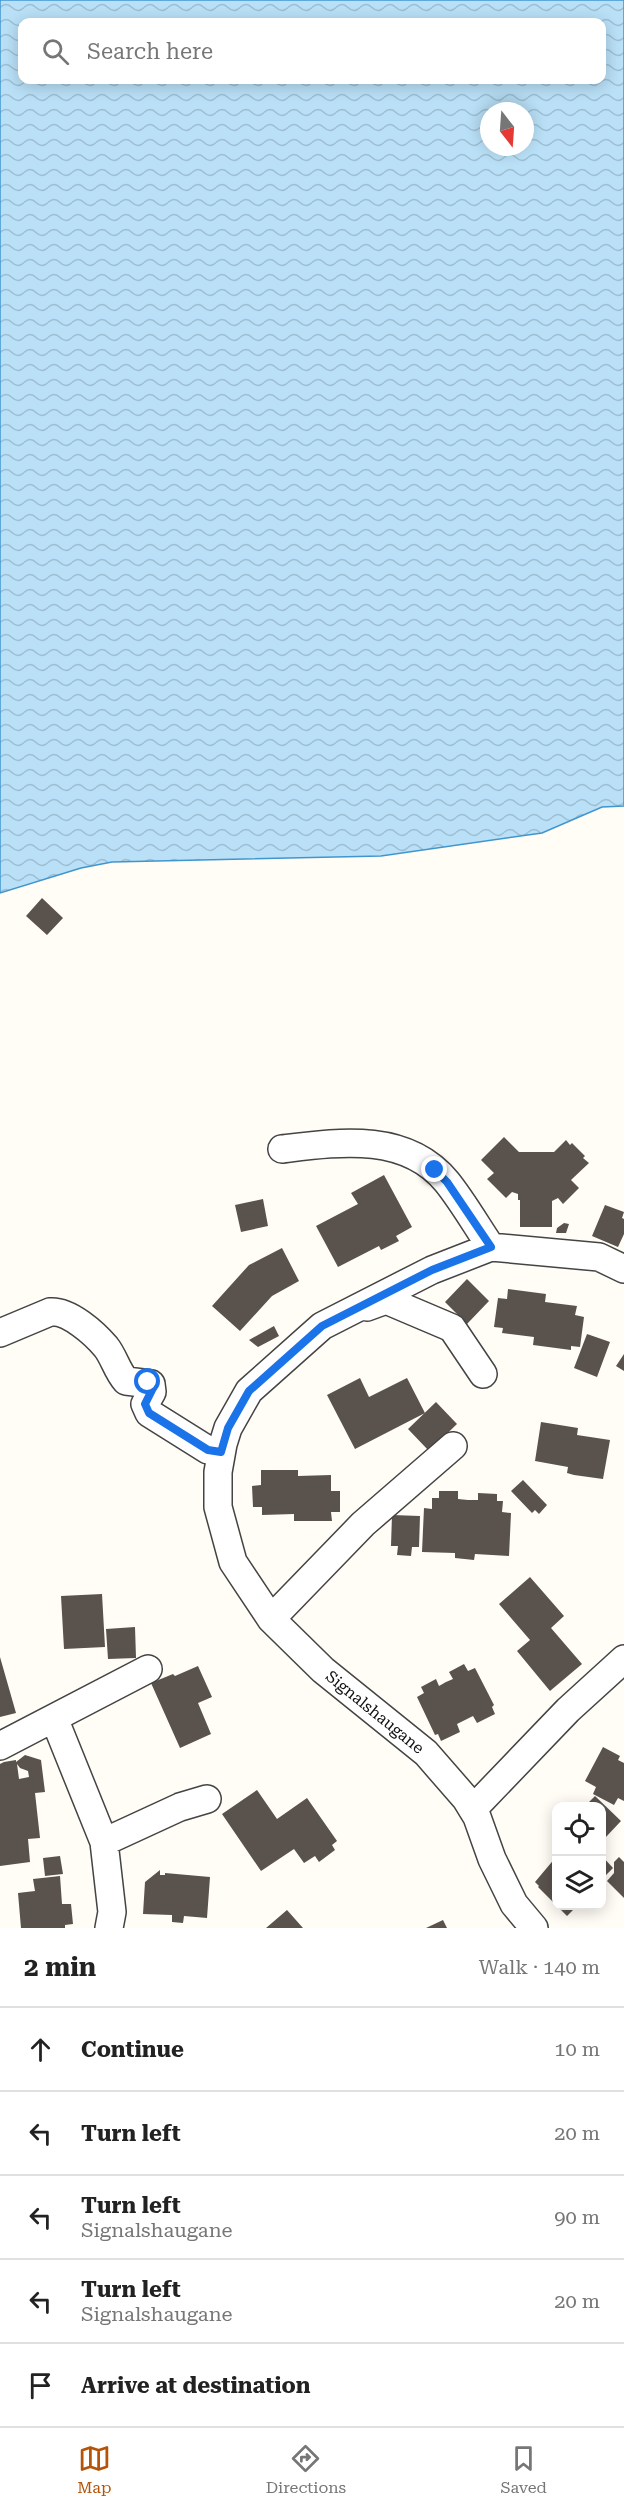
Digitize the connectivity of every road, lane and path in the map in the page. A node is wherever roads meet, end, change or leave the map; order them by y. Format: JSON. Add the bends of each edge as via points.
{"nodes":[{"id":1,"x":282,"y":1149,"type":"dead end"},
{"id":2,"x":491,"y":1247,"type":"junction"},
{"id":3,"x":624,"y":1269,"type":"edge"},
{"id":4,"x":344,"y":1315,"type":"junction"},
{"id":5,"x":0,"y":1334,"type":"edge"},
{"id":6,"x":483,"y":1374,"type":"dead end"},
{"id":7,"x":453,"y":1446,"type":"dead end"},
{"id":8,"x":221,"y":1452,"type":"junction"},
{"id":9,"x":271,"y":1619,"type":"junction"},
{"id":10,"x":624,"y":1659,"type":"edge"},
{"id":11,"x":148,"y":1669,"type":"dead end"},
{"id":12,"x":54,"y":1718,"type":"junction"},
{"id":13,"x":0,"y":1746,"type":"edge"},
{"id":14,"x":207,"y":1799,"type":"dead end"},
{"id":15,"x":473,"y":1809,"type":"junction"},
{"id":16,"x":104,"y":1842,"type":"junction"},
{"id":17,"x":109,"y":1928,"type":"edge"},
{"id":18,"x":534,"y":1928,"type":"edge"}],
"edges":[{"from":1,"to":2,"type":"street","via":[[370,1143],[405,1150],[447,1182]]},
{"from":2,"to":3,"type":"street","name":"Signalshaugane","via":[[590,1256]]},
{"from":2,"to":4,"type":"street","name":"Signalshaugane","via":[[432,1270]]},
{"from":4,"to":6,"type":"street","name":"Signalshaugane","via":[[386,1300],[452,1328]]},
{"from":4,"to":8,"type":"street","name":"Signalshaugane","via":[[322,1326],[249,1391],[228,1428]]},
{"from":5,"to":8,"type":"street","via":[[50,1312],[69,1316],[106,1347],[126,1381],[151,1384],[152,1392],[145,1404],[149,1413],[208,1450]]},
{"from":7,"to":9,"type":"street","via":[[363,1524]]},
{"from":8,"to":9,"type":"street","name":"Signalshaugane","via":[[218,1507],[233,1562]]},
{"from":9,"to":15,"type":"street","name":"Signalshaugane","via":[[323,1670],[426,1753]]},
{"from":10,"to":15,"type":"street","via":[[568,1710]]},
{"from":11,"to":12,"type":"street"},
{"from":12,"to":13,"type":"street"},
{"from":12,"to":16,"type":"street"},
{"from":14,"to":16,"type":"street","via":[[180,1807]]},
{"from":15,"to":18,"type":"street","name":"Signalshaugane","via":[[514,1904]]},
{"from":16,"to":17,"type":"street","via":[[112,1912]]}]}
